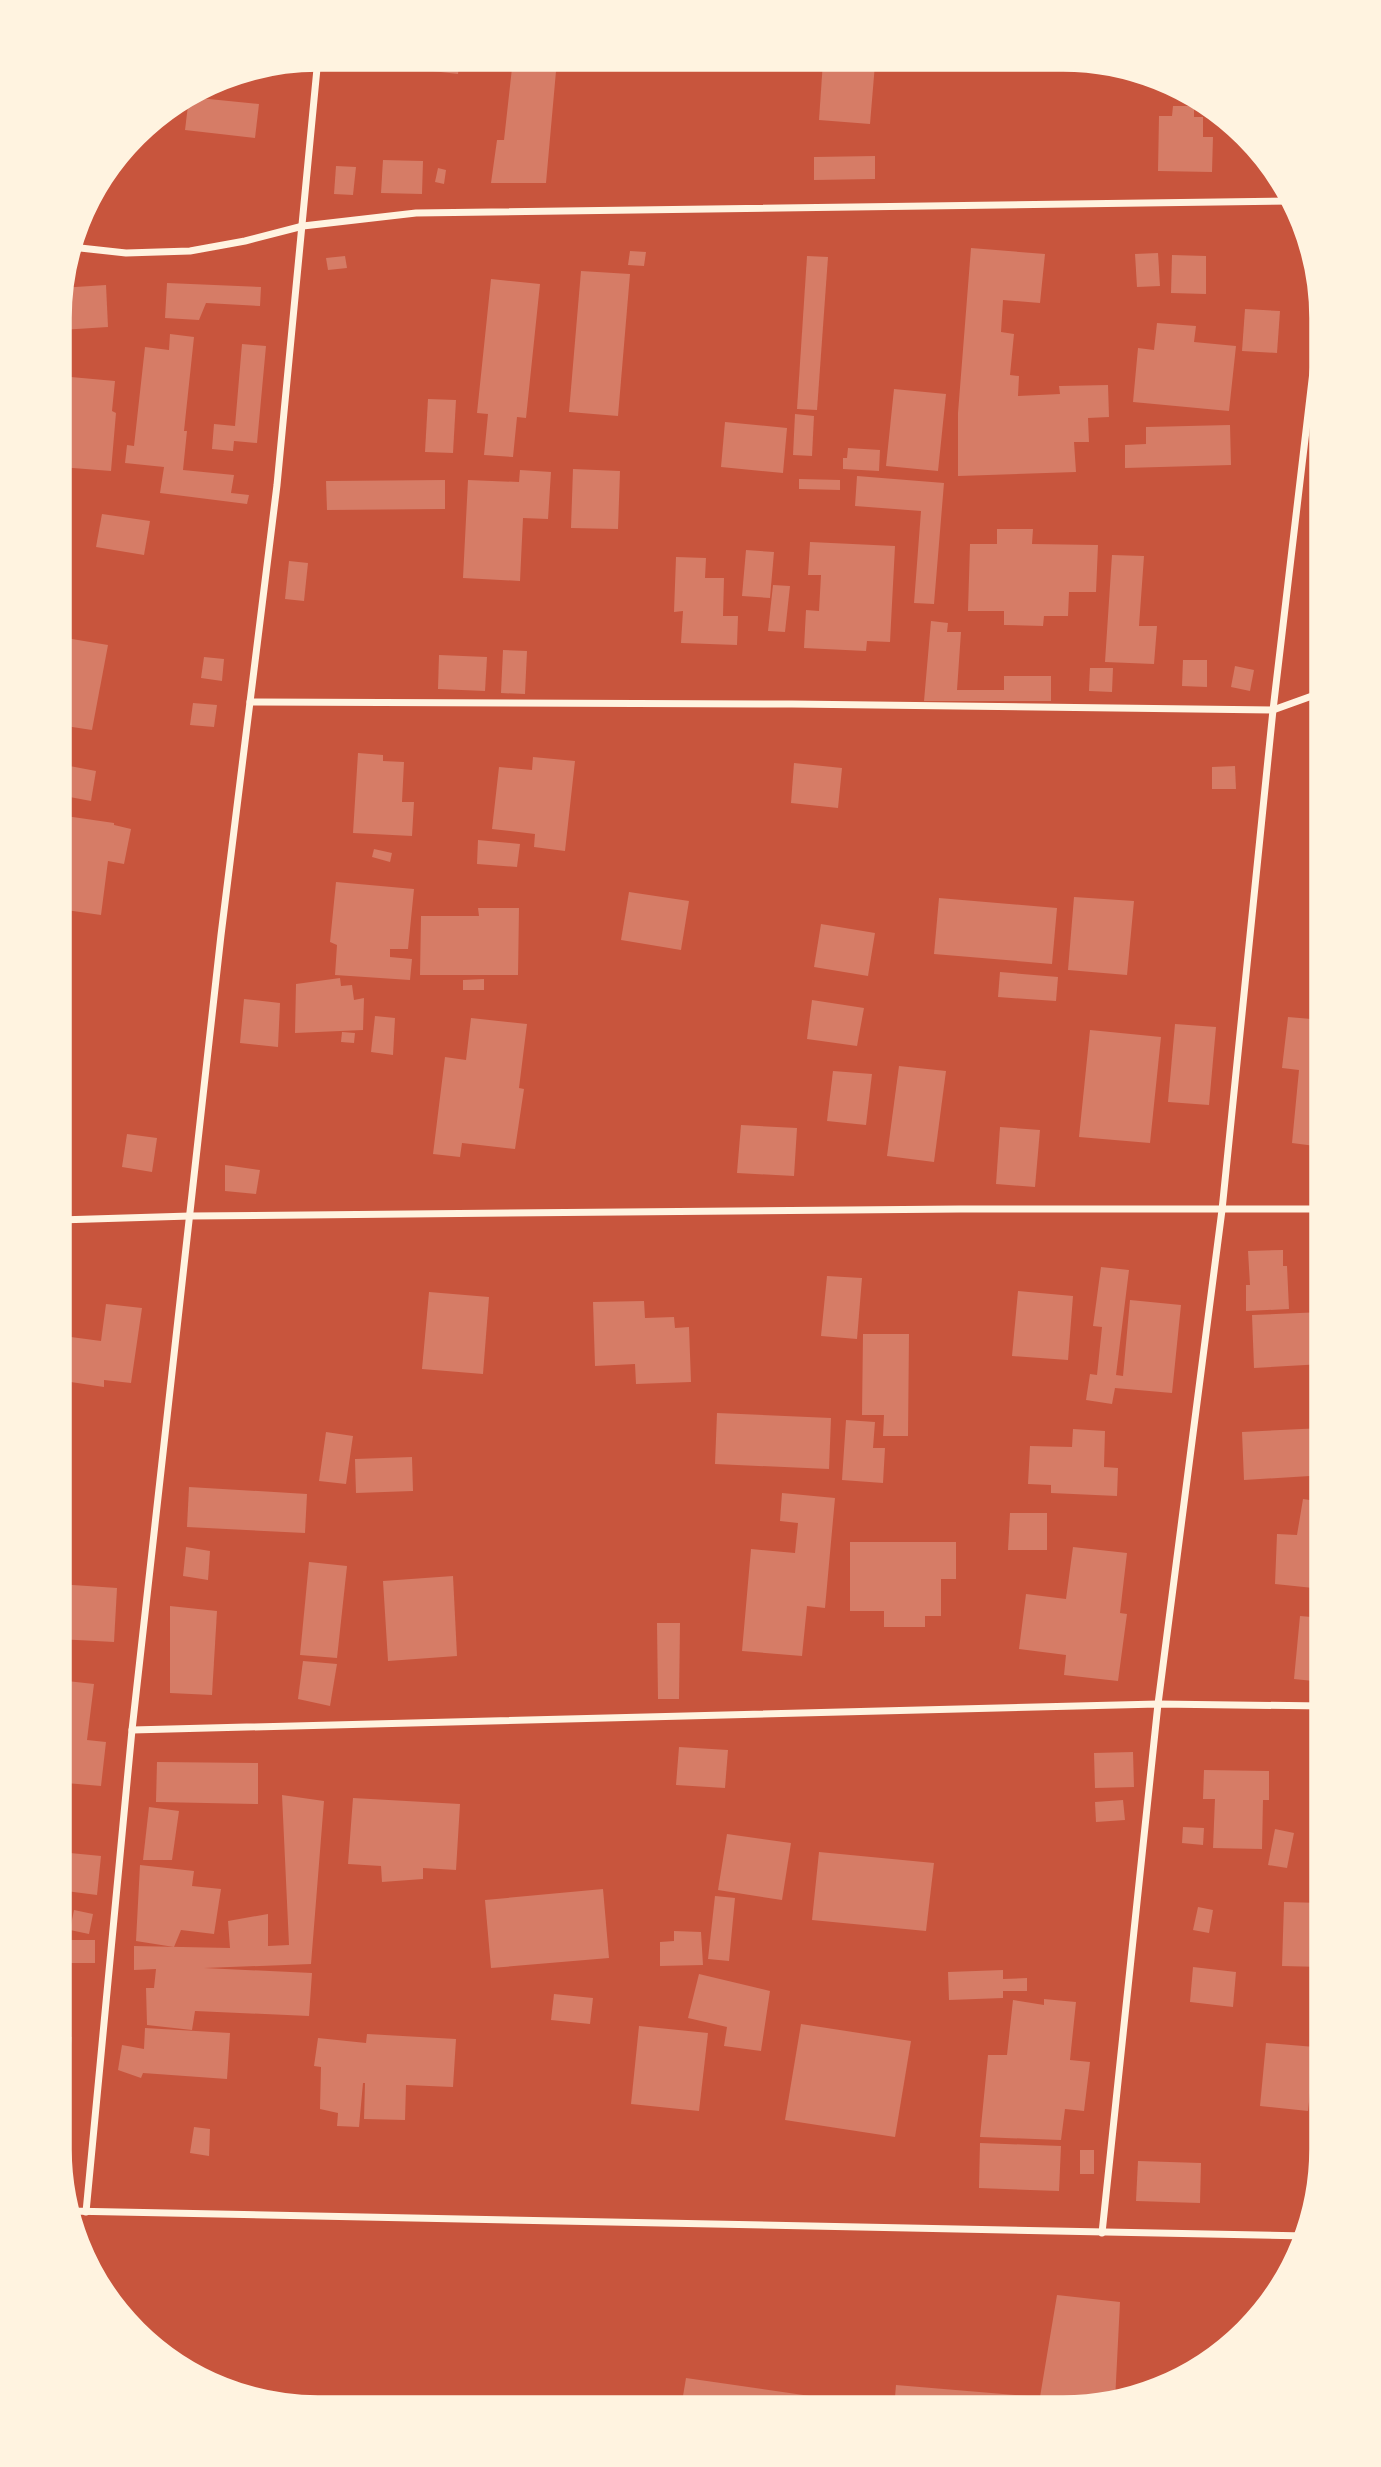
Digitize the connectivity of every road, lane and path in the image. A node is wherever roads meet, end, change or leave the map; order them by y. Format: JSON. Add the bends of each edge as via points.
{"nodes":[{"id":1,"x":317,"y":71,"type":"edge"},
{"id":2,"x":1282,"y":201,"type":"edge"},
{"id":3,"x":303,"y":226,"type":"junction"},
{"id":4,"x":80,"y":248,"type":"edge"},
{"id":5,"x":1311,"y":389,"type":"edge"},
{"id":6,"x":1311,"y":696,"type":"edge"},
{"id":7,"x":250,"y":702,"type":"junction"},
{"id":8,"x":1273,"y":710,"type":"junction"},
{"id":9,"x":1311,"y":1209,"type":"edge"},
{"id":10,"x":1222,"y":1210,"type":"junction"},
{"id":11,"x":190,"y":1216,"type":"junction"},
{"id":12,"x":70,"y":1220,"type":"edge"},
{"id":13,"x":1158,"y":1704,"type":"junction"},
{"id":14,"x":1311,"y":1706,"type":"edge"},
{"id":15,"x":132,"y":1730,"type":"junction"},
{"id":16,"x":78,"y":2212,"type":"edge"},
{"id":17,"x":86,"y":2212,"type":"junction"},
{"id":18,"x":1102,"y":2233,"type":"junction"},
{"id":19,"x":1295,"y":2236,"type":"edge"}],
"edges":[{"from":1,"to":3,"type":"street"},
{"from":2,"to":3,"type":"street","via":[[416,213]]},
{"from":3,"to":4,"type":"street","via":[[190,251],[126,253]]},
{"from":3,"to":7,"type":"street"},
{"from":5,"to":8,"type":"street"},
{"from":6,"to":8,"type":"street"},
{"from":7,"to":8,"type":"street"},
{"from":7,"to":11,"type":"street"},
{"from":8,"to":10,"type":"street"},
{"from":9,"to":10,"type":"street"},
{"from":10,"to":11,"type":"street"},
{"from":10,"to":13,"type":"street"},
{"from":11,"to":12,"type":"street"},
{"from":11,"to":15,"type":"street"},
{"from":13,"to":14,"type":"street"},
{"from":13,"to":15,"type":"street"},
{"from":13,"to":18,"type":"street"},
{"from":15,"to":17,"type":"street"},
{"from":16,"to":17,"type":"street"},
{"from":17,"to":18,"type":"street"},
{"from":18,"to":19,"type":"street"}]}
